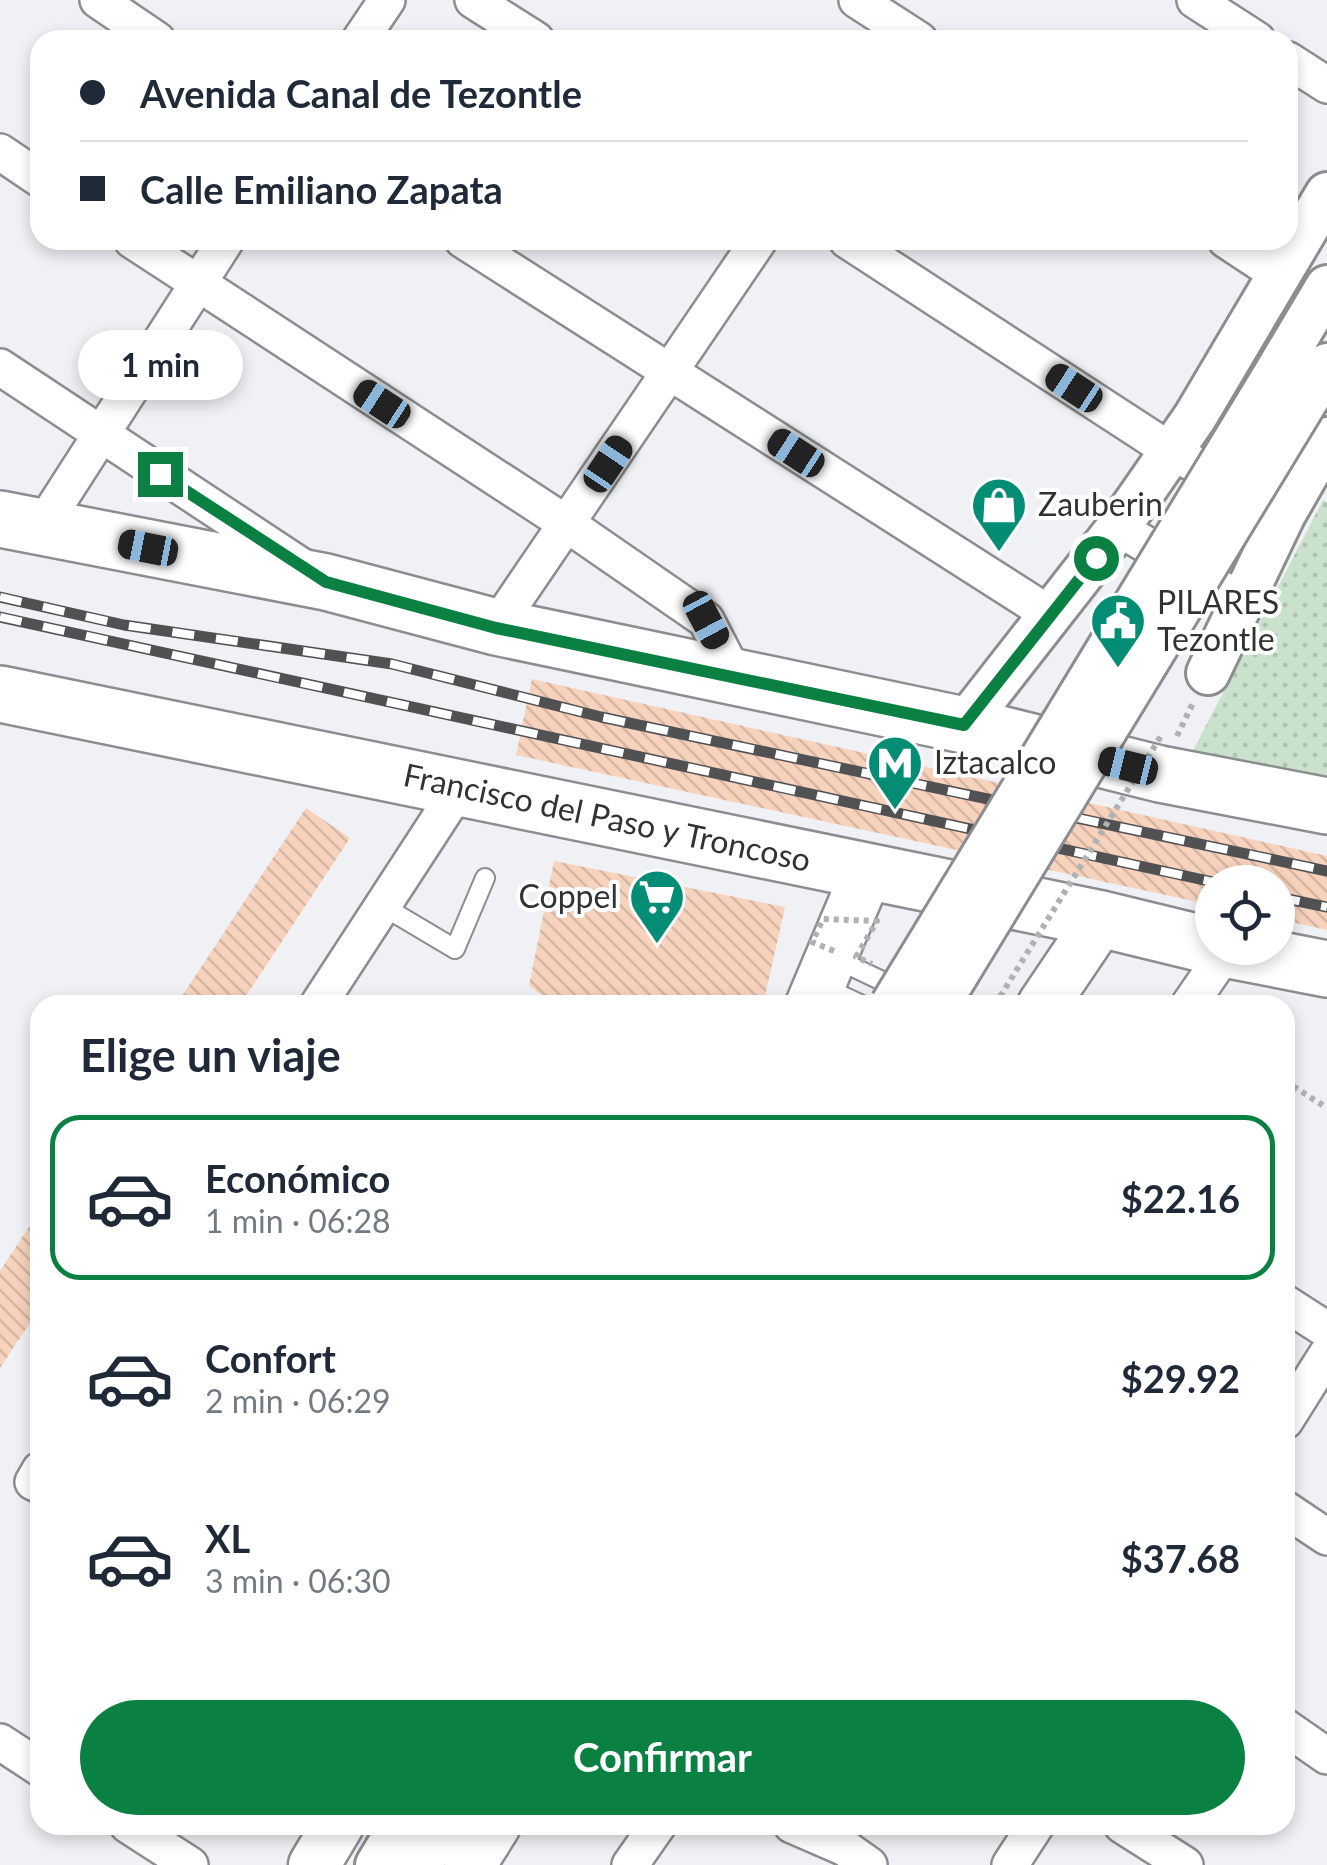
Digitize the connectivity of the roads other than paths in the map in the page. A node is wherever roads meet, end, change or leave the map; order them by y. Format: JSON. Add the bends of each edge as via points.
{"nodes":[{"id":1,"x":98,"y":0,"type":"edge"},
{"id":2,"x":387,"y":0,"type":"edge"},
{"id":3,"x":474,"y":0,"type":"edge"},
{"id":4,"x":857,"y":0,"type":"edge"},
{"id":5,"x":1195,"y":0,"type":"edge"},
{"id":6,"x":907,"y":27,"type":"edge"},
{"id":7,"x":142,"y":30,"type":"edge"},
{"id":8,"x":367,"y":30,"type":"edge"},
{"id":9,"x":520,"y":30,"type":"edge"},
{"id":10,"x":1242,"y":30,"type":"edge"},
{"id":11,"x":1298,"y":67,"type":"edge"},
{"id":12,"x":1327,"y":86,"type":"edge"},
{"id":13,"x":0,"y":152,"type":"edge"},
{"id":14,"x":30,"y":172,"type":"edge"},
{"id":15,"x":1327,"y":194,"type":"edge"},
{"id":16,"x":1298,"y":242,"type":"edge"},
{"id":17,"x":147,"y":250,"type":"edge"},
{"id":18,"x":219,"y":250,"type":"edge"},
{"id":19,"x":479,"y":250,"type":"edge"},
{"id":20,"x":752,"y":250,"type":"edge"},
{"id":21,"x":864,"y":250,"type":"edge"},
{"id":22,"x":1242,"y":250,"type":"edge"},
{"id":23,"x":1293,"y":250,"type":"edge"},
{"id":24,"x":1279,"y":274,"type":"junction"},
{"id":25,"x":198,"y":283,"type":"junction"},
{"id":26,"x":1327,"y":287,"type":"edge"},
{"id":27,"x":0,"y":368,"type":"edge"},
{"id":28,"x":669,"y":372,"type":"junction"},
{"id":29,"x":1302,"y":382,"type":"edge"},
{"id":30,"x":1183,"y":434,"type":"junction"},
{"id":31,"x":99,"y":435,"type":"junction"},
{"id":32,"x":1327,"y":439,"type":"edge"},
{"id":33,"x":1310,"y":483,"type":"edge"},
{"id":34,"x":1146,"y":488,"type":"junction"},
{"id":35,"x":20,"y":524,"type":"edge"},
{"id":36,"x":567,"y":524,"type":"junction"},
{"id":37,"x":1118,"y":528,"type":"junction"},
{"id":38,"x":1261,"y":559,"type":"junction"},
{"id":39,"x":326,"y":582,"type":"junction"},
{"id":40,"x":1242,"y":601,"type":"junction"},
{"id":41,"x":1051,"y":616,"type":"junction"},
{"id":42,"x":496,"y":628,"type":"junction"},
{"id":43,"x":1208,"y":673,"type":"dead end"},
{"id":44,"x":735,"y":676,"type":"junction"},
{"id":45,"x":0,"y":694,"type":"edge"},
{"id":46,"x":964,"y":725,"type":"junction"},
{"id":47,"x":460,"y":787,"type":"junction"},
{"id":48,"x":1327,"y":806,"type":"edge"},
{"id":49,"x":867,"y":872,"type":"junction"},
{"id":50,"x":486,"y":878,"type":"dead end"},
{"id":51,"x":381,"y":906,"type":"junction"},
{"id":52,"x":1101,"y":919,"type":"junction"},
{"id":53,"x":1195,"y":942,"type":"edge"},
{"id":54,"x":1295,"y":963,"type":"edge"},
{"id":55,"x":1210,"y":965,"type":"edge"},
{"id":56,"x":1327,"y":969,"type":"edge"},
{"id":57,"x":840,"y":975,"type":"edge"},
{"id":58,"x":324,"y":995,"type":"edge"},
{"id":59,"x":899,"y":995,"type":"edge"},
{"id":60,"x":903,"y":995,"type":"edge"},
{"id":61,"x":941,"y":995,"type":"edge"},
{"id":62,"x":1050,"y":995,"type":"edge"},
{"id":63,"x":1194,"y":995,"type":"edge"},
{"id":64,"x":1295,"y":1309,"type":"edge"},
{"id":65,"x":1327,"y":1330,"type":"edge"},
{"id":66,"x":1327,"y":1354,"type":"edge"},
{"id":67,"x":1295,"y":1405,"type":"edge"},
{"id":68,"x":1295,"y":1515,"type":"edge"},
{"id":69,"x":1327,"y":1536,"type":"edge"},
{"id":70,"x":1295,"y":1734,"type":"edge"},
{"id":71,"x":0,"y":1742,"type":"edge"},
{"id":72,"x":1327,"y":1756,"type":"edge"},
{"id":73,"x":30,"y":1762,"type":"edge"},
{"id":74,"x":144,"y":1835,"type":"edge"},
{"id":75,"x":332,"y":1835,"type":"edge"},
{"id":76,"x":395,"y":1835,"type":"edge"},
{"id":77,"x":438,"y":1835,"type":"edge"},
{"id":78,"x":489,"y":1835,"type":"edge"},
{"id":79,"x":651,"y":1835,"type":"edge"},
{"id":80,"x":809,"y":1835,"type":"edge"},
{"id":81,"x":1030,"y":1835,"type":"edge"},
{"id":82,"x":1138,"y":1835,"type":"edge"},
{"id":83,"x":849,"y":1859,"type":"edge"},
{"id":84,"x":190,"y":1865,"type":"edge"},
{"id":85,"x":314,"y":1865,"type":"edge"},
{"id":86,"x":377,"y":1865,"type":"edge"},
{"id":87,"x":420,"y":1865,"type":"edge"},
{"id":88,"x":470,"y":1865,"type":"edge"},
{"id":89,"x":630,"y":1865,"type":"edge"},
{"id":90,"x":1010,"y":1865,"type":"edge"},
{"id":91,"x":1186,"y":1865,"type":"edge"}],
"edges":[{"from":1,"to":7,"type":"street"},
{"from":2,"to":8,"type":"street"},
{"from":3,"to":9,"type":"street"},
{"from":4,"to":6,"type":"street"},
{"from":5,"to":10,"type":"street"},
{"from":11,"to":12,"type":"street"},
{"from":13,"to":14,"type":"street"},
{"from":15,"to":16,"type":"street"},
{"from":17,"to":25,"type":"street"},
{"from":18,"to":25,"type":"street"},
{"from":19,"to":28,"type":"street"},
{"from":20,"to":28,"type":"street"},
{"from":21,"to":30,"type":"street"},
{"from":22,"to":24,"type":"street"},
{"from":23,"to":24,"type":"street"},
{"from":24,"to":30,"type":"street"},
{"from":25,"to":31,"type":"street"},
{"from":25,"to":36,"type":"street"},
{"from":26,"to":29,"type":"street"},
{"from":27,"to":31,"type":"street"},
{"from":28,"to":36,"type":"street"},
{"from":28,"to":41,"type":"street"},
{"from":29,"to":59,"type":"street","bridge":true},
{"from":29,"to":61,"type":"street","bridge":true},
{"from":30,"to":33,"type":"street"},
{"from":30,"to":34,"type":"street"},
{"from":31,"to":35,"type":"street"},
{"from":31,"to":39,"type":"street"},
{"from":32,"to":33,"type":"street"},
{"from":33,"to":38,"type":"street"},
{"from":34,"to":37,"type":"street"},
{"from":34,"to":38,"type":"street"},
{"from":35,"to":39,"type":"main road"},
{"from":36,"to":42,"type":"street"},
{"from":36,"to":44,"type":"street","via":[[706,620]]},
{"from":37,"to":40,"type":"street"},
{"from":37,"to":41,"type":"street"},
{"from":38,"to":40,"type":"street"},
{"from":39,"to":42,"type":"main road"},
{"from":40,"to":43,"type":"street"},
{"from":41,"to":46,"type":"street"},
{"from":42,"to":44,"type":"main road"},
{"from":44,"to":46,"type":"main road"},
{"from":45,"to":47,"type":"main road","name":"Francisco del Paso y Troncoso"},
{"from":46,"to":48,"type":"main road","via":[[1160,774]]},
{"from":47,"to":49,"type":"main road","name":"Francisco del Paso y Troncoso"},
{"from":47,"to":51,"type":"street"},
{"from":49,"to":52,"type":"main road","name":"Francisco del Paso y Troncoso"},
{"from":49,"to":57,"type":"main road"},
{"from":50,"to":51,"type":"lane","via":[[455,949]]},
{"from":51,"to":58,"type":"street"},
{"from":52,"to":53,"type":"main road","name":"Francisco del Paso y Troncoso"},
{"from":52,"to":62,"type":"main road"},
{"from":54,"to":56,"type":"main road","name":"Francisco del Paso y Troncoso"},
{"from":55,"to":63,"type":"street"},
{"from":57,"to":60,"type":"lane"},
{"from":64,"to":65,"type":"street"},
{"from":66,"to":67,"type":"street"},
{"from":68,"to":69,"type":"street"},
{"from":70,"to":72,"type":"street"},
{"from":71,"to":73,"type":"street"},
{"from":74,"to":84,"type":"street"},
{"from":75,"to":85,"type":"main road"},
{"from":76,"to":86,"type":"street"},
{"from":77,"to":87,"type":"street"},
{"from":78,"to":88,"type":"main road"},
{"from":79,"to":89,"type":"street"},
{"from":80,"to":83,"type":"street"},
{"from":81,"to":90,"type":"street"},
{"from":82,"to":91,"type":"street"}]}
